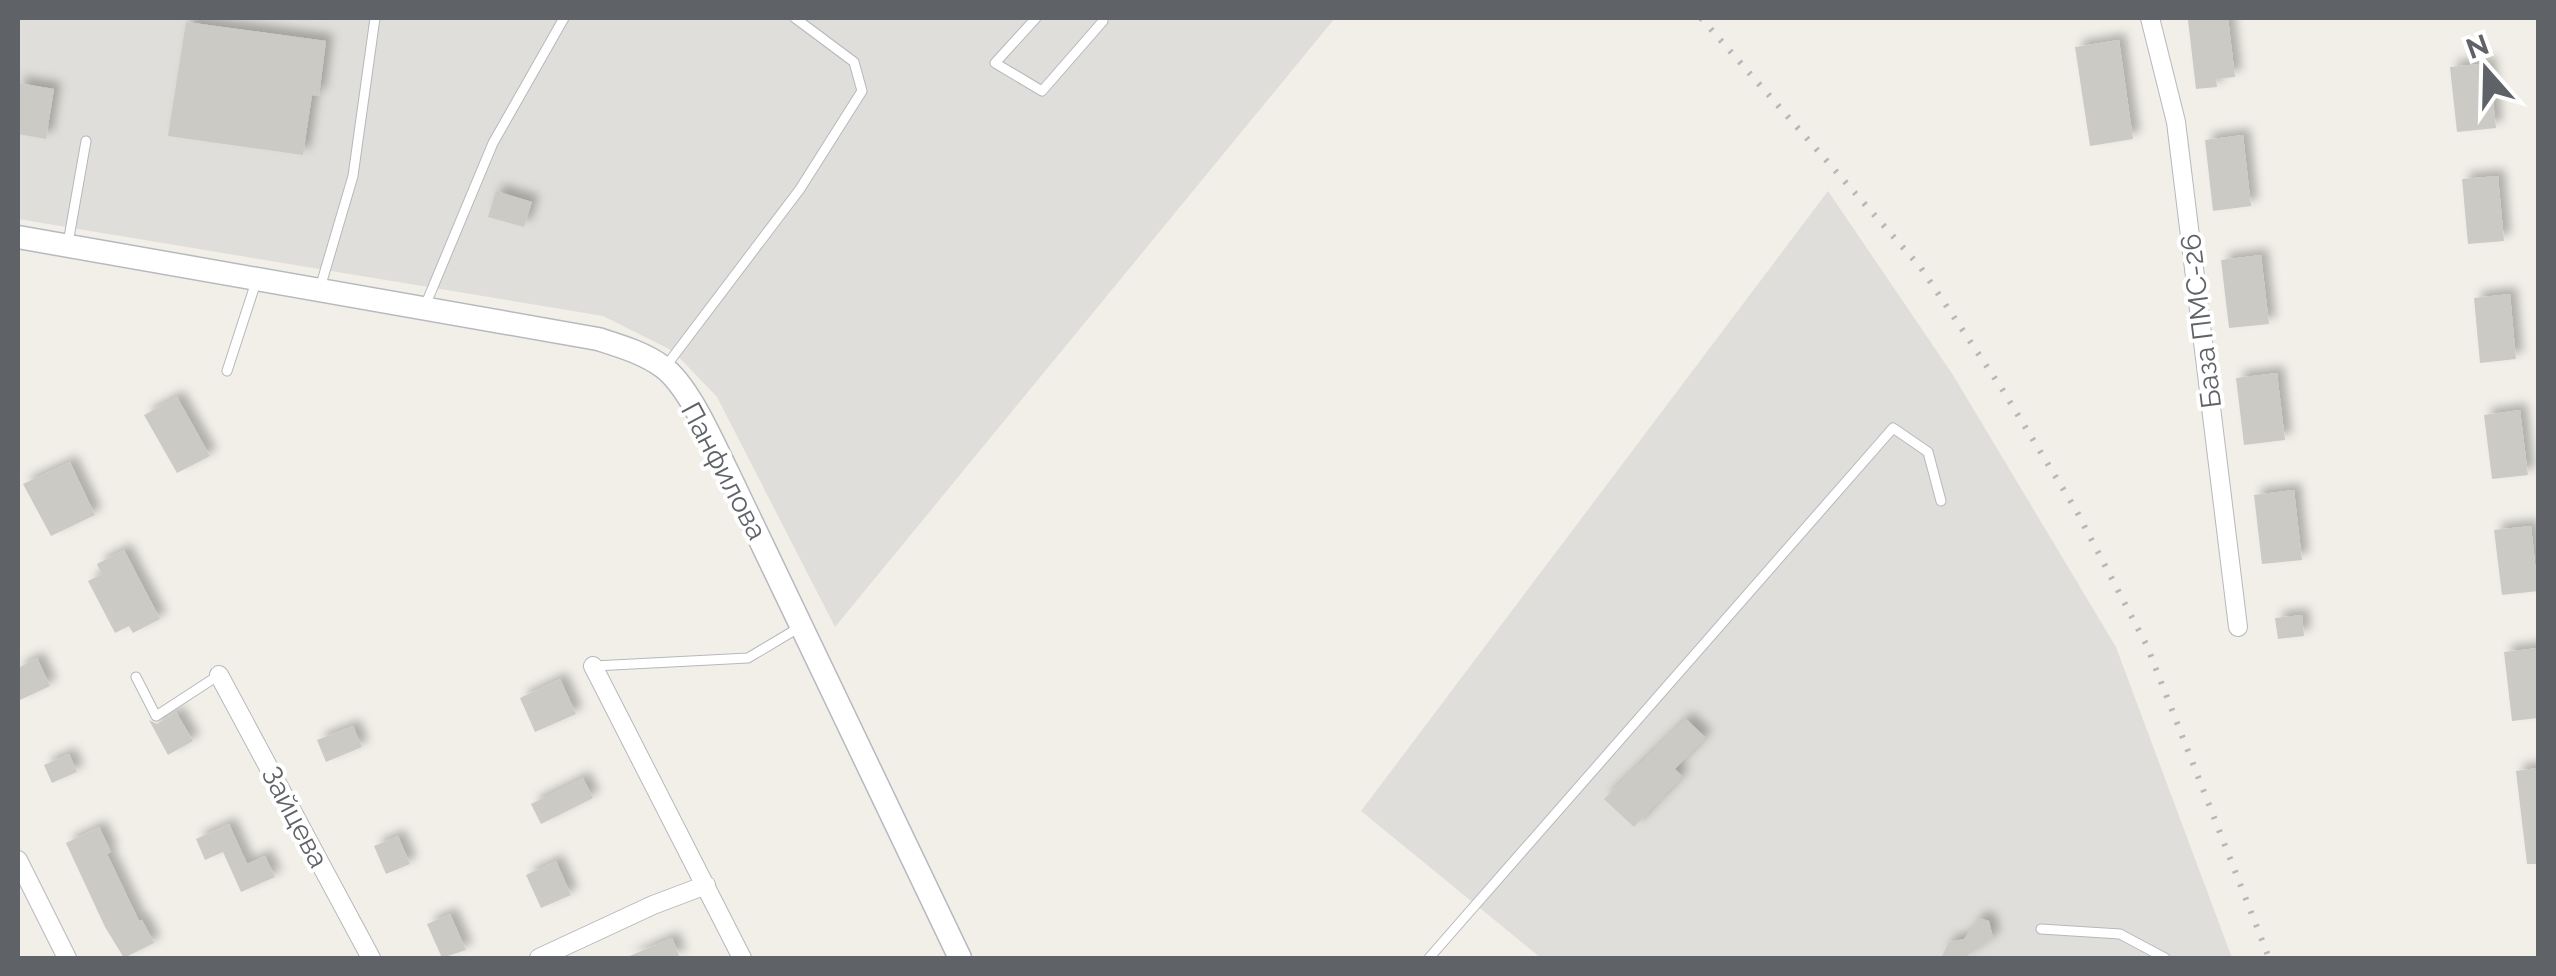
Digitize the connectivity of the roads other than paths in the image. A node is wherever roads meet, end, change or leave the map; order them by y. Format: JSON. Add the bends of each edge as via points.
{"nodes":[{"id":1,"x":375,"y":18,"type":"edge"},
{"id":2,"x":564,"y":18,"type":"edge"},
{"id":3,"x":795,"y":18,"type":"edge"},
{"id":4,"x":1036,"y":18,"type":"edge"},
{"id":5,"x":1102,"y":18,"type":"edge"},
{"id":6,"x":2150,"y":18,"type":"edge"},
{"id":7,"x":86,"y":142,"type":"dead end"},
{"id":8,"x":18,"y":237,"type":"edge"},
{"id":9,"x":67,"y":246,"type":"junction"},
{"id":10,"x":256,"y":279,"type":"junction"},
{"id":11,"x":319,"y":290,"type":"junction"},
{"id":12,"x":424,"y":309,"type":"junction"},
{"id":13,"x":664,"y":368,"type":"junction"},
{"id":14,"x":227,"y":371,"type":"dead end"},
{"id":15,"x":1942,"y":501,"type":"dead end"},
{"id":16,"x":802,"y":625,"type":"junction"},
{"id":17,"x":2238,"y":627,"type":"dead end"},
{"id":18,"x":593,"y":666,"type":"joint"},
{"id":19,"x":218,"y":675,"type":"joint"},
{"id":20,"x":136,"y":677,"type":"dead end"},
{"id":21,"x":18,"y":860,"type":"edge"},
{"id":22,"x":706,"y":885,"type":"junction"},
{"id":23,"x":2042,"y":930,"type":"dead end"},
{"id":24,"x":67,"y":958,"type":"edge"},
{"id":25,"x":370,"y":958,"type":"edge"},
{"id":26,"x":539,"y":958,"type":"edge"},
{"id":27,"x":742,"y":958,"type":"edge"},
{"id":28,"x":960,"y":958,"type":"edge"},
{"id":29,"x":1429,"y":958,"type":"edge"},
{"id":30,"x":2165,"y":958,"type":"edge"}],
"edges":[{"from":1,"to":11,"type":"lane","via":[[354,176]]},
{"from":2,"to":12,"type":"lane","via":[[492,143]]},
{"from":3,"to":13,"type":"lane","via":[[854,62],[862,91],[800,189]]},
{"from":4,"to":5,"type":"lane","via":[[996,63],[1042,91]]},
{"from":6,"to":17,"type":"street","name":"База ПМС-26","via":[[2176,122]]},
{"from":7,"to":9,"type":"lane"},
{"from":8,"to":9,"type":"street","name":"Панфилова"},
{"from":9,"to":10,"type":"street","name":"Панфилова"},
{"from":10,"to":11,"type":"street","name":"Панфилова"},
{"from":10,"to":14,"type":"lane"},
{"from":11,"to":12,"type":"street","name":"Панфилова"},
{"from":12,"to":13,"type":"street","name":"Панфилова","via":[[598,340]]},
{"from":13,"to":16,"type":"street","name":"Панфилова","via":[[698,412]]},
{"from":15,"to":29,"type":"lane","via":[[1928,452],[1893,428]]},
{"from":16,"to":18,"type":"lane","via":[[748,658]]},
{"from":16,"to":28,"type":"street","name":"Панфилова"},
{"from":18,"to":22,"type":"street"},
{"from":19,"to":20,"type":"lane","via":[[156,716]]},
{"from":19,"to":25,"type":"street","name":"Зайцева"},
{"from":21,"to":24,"type":"street"},
{"from":22,"to":26,"type":"street"},
{"from":22,"to":27,"type":"street"},
{"from":23,"to":30,"type":"lane","via":[[2120,934]]}]}
